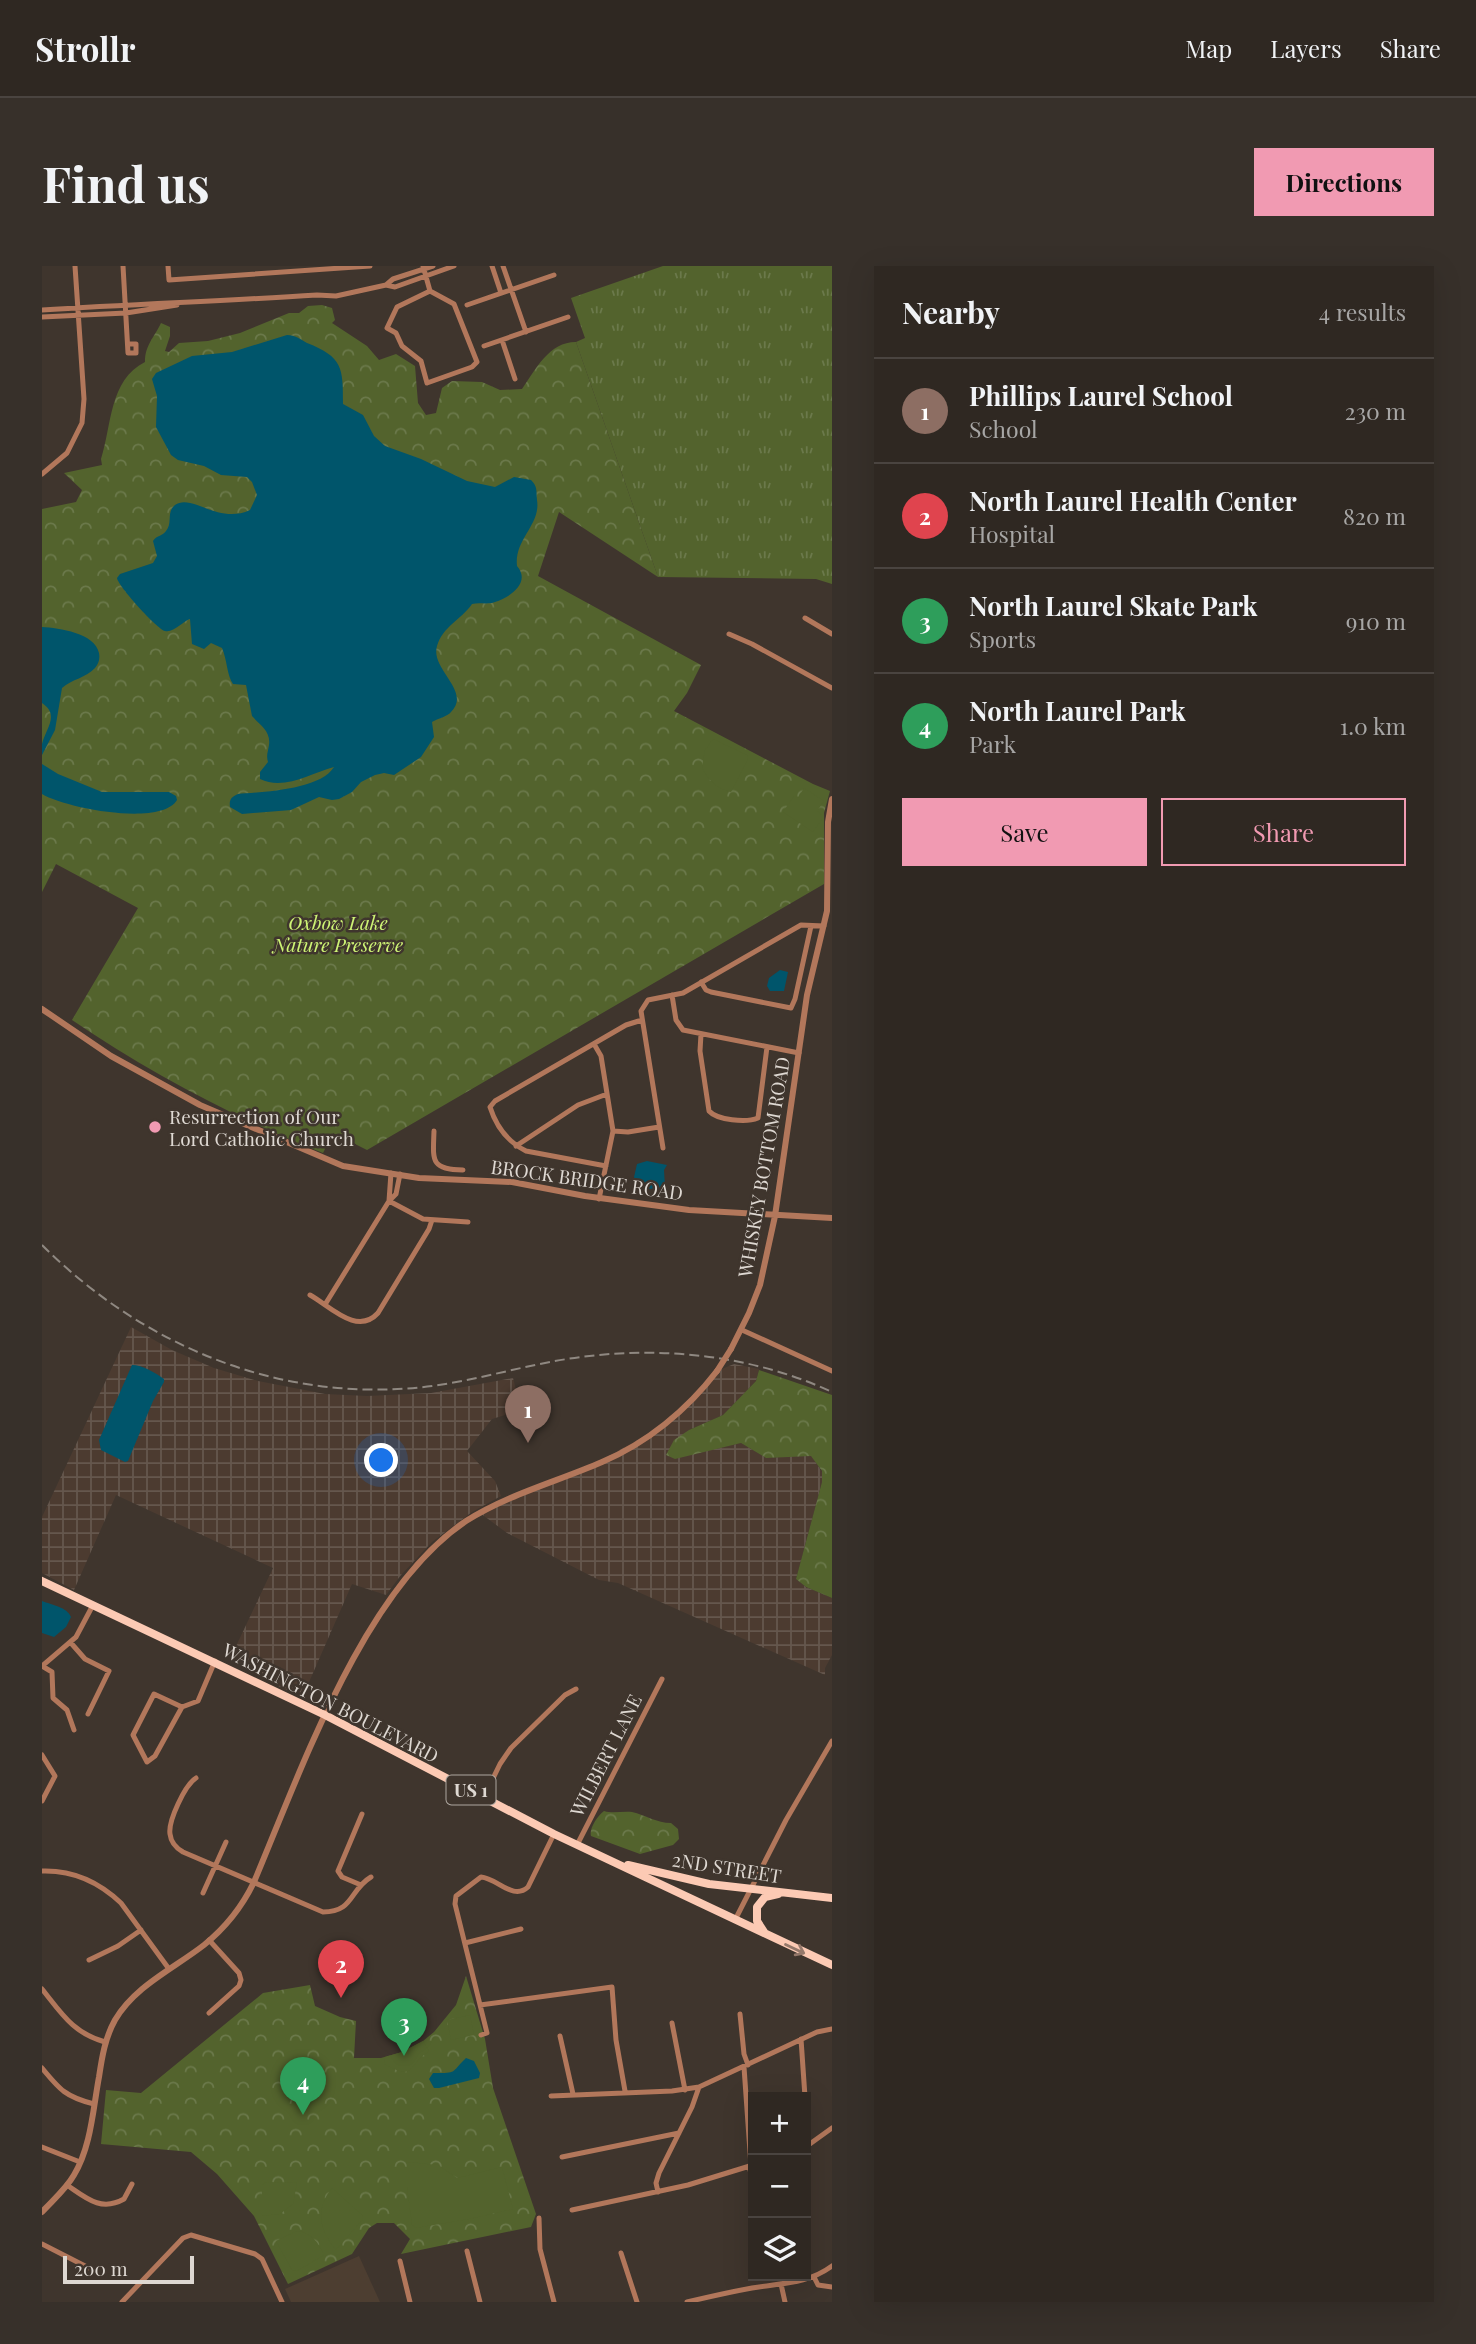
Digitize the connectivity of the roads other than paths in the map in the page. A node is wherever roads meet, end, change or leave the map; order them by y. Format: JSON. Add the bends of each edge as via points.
{"nodes":[{"id":1,"x":75,"y":266,"type":"edge"},
{"id":2,"x":123,"y":266,"type":"edge"},
{"id":3,"x":168,"y":266,"type":"edge"},
{"id":4,"x":225,"y":266,"type":"edge"},
{"id":5,"x":370,"y":266,"type":"edge"},
{"id":6,"x":433,"y":266,"type":"edge"},
{"id":7,"x":454,"y":266,"type":"edge"},
{"id":8,"x":492,"y":266,"type":"edge"},
{"id":9,"x":503,"y":266,"type":"edge"},
{"id":10,"x":423,"y":268,"type":"edge"},
{"id":11,"x":282,"y":269,"type":"edge"},
{"id":12,"x":554,"y":275,"type":"dead end"},
{"id":13,"x":226,"y":276,"type":"junction"},
{"id":14,"x":425,"y":278,"type":"junction"},
{"id":15,"x":386,"y":285,"type":"junction"},
{"id":16,"x":511,"y":289,"type":"junction"},
{"id":17,"x":430,"y":291,"type":"junction"},
{"id":18,"x":501,"y":293,"type":"junction"},
{"id":19,"x":191,"y":303,"type":"junction"},
{"id":20,"x":125,"y":304,"type":"junction"},
{"id":21,"x":467,"y":305,"type":"dead end"},
{"id":22,"x":42,"y":310,"type":"edge"},
{"id":23,"x":78,"y":311,"type":"junction"},
{"id":24,"x":125,"y":313,"type":"junction"},
{"id":25,"x":42,"y":317,"type":"edge"},
{"id":26,"x":568,"y":317,"type":"dead end"},
{"id":27,"x":526,"y":332,"type":"junction"},
{"id":28,"x":502,"y":340,"type":"junction"},
{"id":29,"x":128,"y":344,"type":"dead end"},
{"id":30,"x":484,"y":346,"type":"dead end"},
{"id":31,"x":515,"y":379,"type":"dead end"},
{"id":32,"x":42,"y":474,"type":"edge"},
{"id":33,"x":805,"y":618,"type":"dead end"},
{"id":34,"x":729,"y":634,"type":"dead end"},
{"id":35,"x":832,"y":634,"type":"edge"},
{"id":36,"x":832,"y":688,"type":"edge"},
{"id":37,"x":832,"y":799,"type":"edge"},
{"id":38,"x":811,"y":926,"type":"junction"},
{"id":39,"x":823,"y":929,"type":"junction"},
{"id":40,"x":701,"y":982,"type":"junction"},
{"id":41,"x":672,"y":995,"type":"junction"},
{"id":42,"x":42,"y":1009,"type":"edge"},
{"id":43,"x":642,"y":1020,"type":"junction"},
{"id":44,"x":701,"y":1034,"type":"junction"},
{"id":45,"x":594,"y":1044,"type":"junction"},
{"id":46,"x":767,"y":1047,"type":"junction"},
{"id":47,"x":799,"y":1053,"type":"junction"},
{"id":48,"x":607,"y":1094,"type":"junction"},
{"id":49,"x":659,"y":1127,"type":"junction"},
{"id":50,"x":613,"y":1130,"type":"junction"},
{"id":51,"x":434,"y":1132,"type":"dead end"},
{"id":52,"x":516,"y":1146,"type":"junction"},
{"id":53,"x":663,"y":1148,"type":"dead end"},
{"id":54,"x":606,"y":1166,"type":"junction"},
{"id":55,"x":440,"y":1168,"type":"junction"},
{"id":56,"x":463,"y":1170,"type":"dead end"},
{"id":57,"x":391,"y":1173,"type":"junction"},
{"id":58,"x":400,"y":1174,"type":"junction"},
{"id":59,"x":439,"y":1179,"type":"junction"},
{"id":60,"x":600,"y":1199,"type":"junction"},
{"id":61,"x":389,"y":1202,"type":"junction"},
{"id":62,"x":775,"y":1216,"type":"junction"},
{"id":63,"x":832,"y":1218,"type":"edge"},
{"id":64,"x":432,"y":1220,"type":"junction"},
{"id":65,"x":468,"y":1222,"type":"dead end"},
{"id":66,"x":310,"y":1295,"type":"dead end"},
{"id":67,"x":326,"y":1304,"type":"junction"},
{"id":68,"x":741,"y":1330,"type":"junction"},
{"id":69,"x":832,"y":1371,"type":"edge"},
{"id":70,"x":42,"y":1581,"type":"edge"},
{"id":71,"x":93,"y":1605,"type":"junction"},
{"id":72,"x":71,"y":1643,"type":"junction"},
{"id":73,"x":215,"y":1661,"type":"junction"},
{"id":74,"x":42,"y":1666,"type":"edge"},
{"id":75,"x":662,"y":1679,"type":"dead end"},
{"id":76,"x":576,"y":1689,"type":"dead end"},
{"id":77,"x":182,"y":1707,"type":"junction"},
{"id":78,"x":88,"y":1714,"type":"dead end"},
{"id":79,"x":325,"y":1715,"type":"junction"},
{"id":80,"x":74,"y":1730,"type":"dead end"},
{"id":81,"x":832,"y":1741,"type":"edge"},
{"id":82,"x":42,"y":1755,"type":"edge"},
{"id":83,"x":196,"y":1778,"type":"dead end"},
{"id":84,"x":484,"y":1797,"type":"junction"},
{"id":85,"x":42,"y":1801,"type":"edge"},
{"id":86,"x":362,"y":1814,"type":"dead end"},
{"id":87,"x":554,"y":1834,"type":"junction"},
{"id":88,"x":226,"y":1842,"type":"dead end"},
{"id":89,"x":577,"y":1845,"type":"junction"},
{"id":90,"x":617,"y":1862,"type":"junction"},
{"id":91,"x":215,"y":1866,"type":"junction"},
{"id":92,"x":42,"y":1871,"type":"edge"},
{"id":93,"x":371,"y":1877,"type":"dead end"},
{"id":94,"x":254,"y":1882,"type":"junction"},
{"id":95,"x":361,"y":1885,"type":"junction"},
{"id":96,"x":750,"y":1889,"type":"junction"},
{"id":97,"x":203,"y":1893,"type":"dead end"},
{"id":98,"x":784,"y":1893,"type":"junction"},
{"id":99,"x":832,"y":1898,"type":"edge"},
{"id":100,"x":734,"y":1920,"type":"junction"},
{"id":101,"x":521,"y":1929,"type":"dead end"},
{"id":102,"x":141,"y":1930,"type":"junction"},
{"id":103,"x":768,"y":1936,"type":"junction"},
{"id":104,"x":209,"y":1940,"type":"junction"},
{"id":105,"x":465,"y":1943,"type":"junction"},
{"id":106,"x":89,"y":1960,"type":"dead end"},
{"id":107,"x":832,"y":1965,"type":"edge"},
{"id":108,"x":169,"y":1969,"type":"junction"},
{"id":109,"x":42,"y":1989,"type":"edge"},
{"id":110,"x":480,"y":2005,"type":"junction"},
{"id":111,"x":209,"y":2013,"type":"dead end"},
{"id":112,"x":740,"y":2014,"type":"dead end"},
{"id":113,"x":672,"y":2023,"type":"dead end"},
{"id":114,"x":831,"y":2029,"type":"edge"},
{"id":115,"x":481,"y":2035,"type":"dead end"},
{"id":116,"x":560,"y":2036,"type":"dead end"},
{"id":117,"x":801,"y":2039,"type":"junction"},
{"id":118,"x":105,"y":2042,"type":"junction"},
{"id":119,"x":746,"y":2066,"type":"junction"},
{"id":120,"x":42,"y":2068,"type":"edge"},
{"id":121,"x":699,"y":2087,"type":"junction"},
{"id":122,"x":685,"y":2090,"type":"junction"},
{"id":123,"x":625,"y":2091,"type":"junction"},
{"id":124,"x":805,"y":2092,"type":"edge"},
{"id":125,"x":573,"y":2094,"type":"junction"},
{"id":126,"x":551,"y":2096,"type":"dead end"},
{"id":127,"x":94,"y":2104,"type":"junction"},
{"id":128,"x":832,"y":2128,"type":"edge"},
{"id":129,"x":679,"y":2133,"type":"junction"},
{"id":130,"x":811,"y":2143,"type":"edge"},
{"id":131,"x":42,"y":2147,"type":"edge"},
{"id":132,"x":750,"y":2155,"type":"edge"},
{"id":133,"x":562,"y":2157,"type":"dead end"},
{"id":134,"x":80,"y":2162,"type":"junction"},
{"id":135,"x":748,"y":2167,"type":"edge"},
{"id":136,"x":67,"y":2185,"type":"junction"},
{"id":137,"x":132,"y":2185,"type":"dead end"},
{"id":138,"x":657,"y":2192,"type":"junction"},
{"id":139,"x":572,"y":2210,"type":"dead end"},
{"id":140,"x":42,"y":2212,"type":"edge"},
{"id":141,"x":539,"y":2218,"type":"dead end"},
{"id":142,"x":42,"y":2244,"type":"edge"},
{"id":143,"x":467,"y":2251,"type":"dead end"},
{"id":144,"x":621,"y":2253,"type":"dead end"},
{"id":145,"x":400,"y":2261,"type":"dead end"},
{"id":146,"x":832,"y":2266,"type":"edge"},
{"id":147,"x":89,"y":2268,"type":"dead end"},
{"id":148,"x":814,"y":2277,"type":"junction"},
{"id":149,"x":778,"y":2281,"type":"edge"},
{"id":150,"x":779,"y":2284,"type":"junction"},
{"id":151,"x":832,"y":2287,"type":"edge"},
{"id":152,"x":122,"y":2302,"type":"edge"},
{"id":153,"x":282,"y":2302,"type":"edge"},
{"id":154,"x":410,"y":2302,"type":"edge"},
{"id":155,"x":480,"y":2302,"type":"edge"},
{"id":156,"x":554,"y":2302,"type":"edge"},
{"id":157,"x":637,"y":2302,"type":"edge"},
{"id":158,"x":687,"y":2302,"type":"edge"},
{"id":159,"x":785,"y":2302,"type":"edge"}],
"edges":[{"from":1,"to":23,"type":"street"},
{"from":2,"to":20,"type":"street"},
{"from":3,"to":13,"type":"street","via":[[169,280]]},
{"from":4,"to":13,"type":"street"},
{"from":5,"to":11,"type":"street"},
{"from":6,"to":10,"type":"street"},
{"from":7,"to":14,"type":"street"},
{"from":8,"to":18,"type":"street"},
{"from":9,"to":16,"type":"street"},
{"from":10,"to":14,"type":"street"},
{"from":10,"to":15,"type":"street"},
{"from":11,"to":13,"type":"street"},
{"from":12,"to":16,"type":"street"},
{"from":14,"to":15,"type":"street","via":[[395,287]]},
{"from":14,"to":17,"type":"street"},
{"from":15,"to":19,"type":"street","via":[[336,296]]},
{"from":16,"to":18,"type":"street"},
{"from":16,"to":27,"type":"street"},
{"from":17,"to":17,"type":"street","via":[[454,304],[477,362],[472,368],[427,383],[421,361],[387,328],[397,307]]},
{"from":18,"to":21,"type":"street"},
{"from":19,"to":20,"type":"street"},
{"from":19,"to":24,"type":"street"},
{"from":20,"to":23,"type":"street"},
{"from":20,"to":24,"type":"street"},
{"from":22,"to":23,"type":"street"},
{"from":23,"to":24,"type":"street"},
{"from":23,"to":25,"type":"street"},
{"from":23,"to":32,"type":"street","via":[[82,423],[67,453]]},
{"from":24,"to":29,"type":"street"},
{"from":26,"to":27,"type":"street"},
{"from":27,"to":28,"type":"street"},
{"from":28,"to":30,"type":"street"},
{"from":28,"to":31,"type":"street"},
{"from":33,"to":35,"type":"street"},
{"from":34,"to":36,"type":"street"},
{"from":37,"to":39,"type":"street","name":"WHISKEY BOTTOM ROAD"},
{"from":38,"to":39,"type":"street"},
{"from":38,"to":40,"type":"street","via":[[801,925]]},
{"from":38,"to":40,"type":"street","via":[[791,1008],[711,992]]},
{"from":39,"to":47,"type":"street","name":"WHISKEY BOTTOM ROAD"},
{"from":40,"to":41,"type":"street"},
{"from":41,"to":43,"type":"street","via":[[648,1000],[641,1011]]},
{"from":41,"to":44,"type":"street","via":[[679,1027]]},
{"from":42,"to":57,"type":"street","name":"BROCK BRIDGE ROAD","via":[[127,1066],[225,1117],[328,1162]]},
{"from":43,"to":45,"type":"street"},
{"from":43,"to":49,"type":"street"},
{"from":44,"to":46,"type":"street"},
{"from":44,"to":46,"type":"street","via":[[709,1111],[717,1117],[758,1118]]},
{"from":45,"to":48,"type":"street","via":[[601,1056]]},
{"from":45,"to":52,"type":"street","via":[[492,1103],[496,1120]]},
{"from":46,"to":47,"type":"street"},
{"from":47,"to":62,"type":"street","name":"WHISKEY BOTTOM ROAD"},
{"from":48,"to":50,"type":"street"},
{"from":48,"to":52,"type":"street","via":[[578,1105]]},
{"from":49,"to":50,"type":"street"},
{"from":49,"to":53,"type":"street"},
{"from":50,"to":54,"type":"street"},
{"from":51,"to":55,"type":"street","via":[[433,1156]]},
{"from":52,"to":54,"type":"street"},
{"from":54,"to":60,"type":"street"},
{"from":55,"to":56,"type":"street"},
{"from":55,"to":59,"type":"street"},
{"from":57,"to":58,"type":"street","name":"BROCK BRIDGE ROAD"},
{"from":57,"to":61,"type":"street"},
{"from":58,"to":59,"type":"street","name":"BROCK BRIDGE ROAD"},
{"from":58,"to":61,"type":"street","via":[[396,1194]]},
{"from":59,"to":60,"type":"street","name":"BROCK BRIDGE ROAD","via":[[512,1182]]},
{"from":60,"to":62,"type":"street","name":"BROCK BRIDGE ROAD"},
{"from":61,"to":64,"type":"street"},
{"from":61,"to":67,"type":"street"},
{"from":62,"to":63,"type":"street","name":"BROCK BRIDGE ROAD"},
{"from":62,"to":68,"type":"street","name":"WHISKEY BOTTOM ROAD","via":[[760,1284]]},
{"from":64,"to":65,"type":"street"},
{"from":64,"to":67,"type":"street","via":[[374,1318],[356,1323]]},
{"from":66,"to":67,"type":"street"},
{"from":68,"to":69,"type":"street"},
{"from":68,"to":79,"type":"street","name":"WHISKEY BOTTOM ROAD","bridge":true,"via":[[717,1371],[687,1405],[637,1444],[498,1503],[442,1541],[392,1596]]},
{"from":70,"to":71,"type":"main road","name":"WASHINGTON BOULEVARD","number":"US 1"},
{"from":71,"to":72,"type":"street"},
{"from":71,"to":73,"type":"main road","name":"WASHINGTON BOULEVARD","number":"US 1"},
{"from":72,"to":74,"type":"street"},
{"from":72,"to":78,"type":"street","via":[[85,1659],[108,1671]]},
{"from":73,"to":77,"type":"street","via":[[198,1701]]},
{"from":73,"to":79,"type":"main road","name":"WASHINGTON BOULEVARD","number":"US 1"},
{"from":74,"to":80,"type":"street","via":[[53,1674],[53,1698],[67,1710]]},
{"from":75,"to":89,"type":"street","name":"WILBERT LANE"},
{"from":76,"to":84,"type":"street","via":[[511,1748]]},
{"from":77,"to":77,"type":"street","via":[[155,1756],[147,1762],[133,1735],[154,1694]]},
{"from":79,"to":84,"type":"main road","name":"WASHINGTON BOULEVARD","number":"US 1"},
{"from":79,"to":94,"type":"street","name":"WHISKEY BOTTOM ROAD"},
{"from":81,"to":96,"type":"street"},
{"from":82,"to":85,"type":"street","via":[[55,1776]]},
{"from":83,"to":91,"type":"street","via":[[186,1788],[170,1833],[178,1849]]},
{"from":84,"to":87,"type":"main road","name":"WASHINGTON BOULEVARD","number":"US 1"},
{"from":86,"to":95,"type":"street","via":[[338,1871]]},
{"from":87,"to":89,"type":"main road","name":"WASHINGTON BOULEVARD","number":"US 1"},
{"from":87,"to":105,"type":"street","via":[[524,1891],[514,1892],[481,1877],[458,1893],[454,1900]]},
{"from":88,"to":91,"type":"street"},
{"from":89,"to":90,"type":"main road","name":"WASHINGTON BOULEVARD","number":"US 1"},
{"from":90,"to":96,"type":"main road","name":"2ND STREET","number":"US 1"},
{"from":90,"to":100,"type":"main road","name":"WASHINGTON BOULEVARD","number":"US 1"},
{"from":91,"to":94,"type":"street"},
{"from":91,"to":97,"type":"street"},
{"from":92,"to":102,"type":"street","via":[[70,1873],[94,1882],[121,1903]]},
{"from":93,"to":95,"type":"street"},
{"from":94,"to":95,"type":"street","via":[[323,1912],[346,1906]]},
{"from":94,"to":104,"type":"street","name":"WHISKEY BOTTOM ROAD","via":[[232,1917]]},
{"from":96,"to":98,"type":"main road","name":"2ND STREET","number":"US 1"},
{"from":96,"to":100,"type":"street"},
{"from":98,"to":99,"type":"main road","name":"2ND STREET","number":"US 1"},
{"from":98,"to":103,"type":"main road","via":[[765,1897],[757,1907],[757,1922]]},
{"from":100,"to":103,"type":"main road","name":"WASHINGTON BOULEVARD","number":"US 1"},
{"from":101,"to":105,"type":"street"},
{"from":102,"to":106,"type":"street"},
{"from":102,"to":108,"type":"street"},
{"from":103,"to":107,"type":"main road","name":"WASHINGTON BOULEVARD","number":"US 1","one_way":true},
{"from":104,"to":108,"type":"street","name":"WHISKEY BOTTOM ROAD"},
{"from":104,"to":111,"type":"street","via":[[242,1980]]},
{"from":105,"to":110,"type":"street"},
{"from":108,"to":118,"type":"street","name":"WHISKEY BOTTOM ROAD","via":[[133,1997]]},
{"from":109,"to":118,"type":"street","via":[[74,2028]]},
{"from":110,"to":115,"type":"street","via":[[487,2034]]},
{"from":110,"to":123,"type":"street","via":[[612,1987]]},
{"from":112,"to":119,"type":"street"},
{"from":113,"to":122,"type":"street"},
{"from":114,"to":117,"type":"street"},
{"from":116,"to":125,"type":"street"},
{"from":117,"to":119,"type":"street"},
{"from":117,"to":124,"type":"street"},
{"from":118,"to":127,"type":"street","name":"WHISKEY BOTTOM ROAD"},
{"from":119,"to":121,"type":"street"},
{"from":119,"to":132,"type":"street"},
{"from":120,"to":127,"type":"street","via":[[64,2094]]},
{"from":121,"to":122,"type":"street"},
{"from":121,"to":129,"type":"street"},
{"from":122,"to":123,"type":"street"},
{"from":123,"to":125,"type":"street"},
{"from":125,"to":126,"type":"street"},
{"from":127,"to":134,"type":"street","name":"WHISKEY BOTTOM ROAD"},
{"from":128,"to":130,"type":"street"},
{"from":129,"to":133,"type":"street"},
{"from":129,"to":138,"type":"street","via":[[657,2178]]},
{"from":131,"to":134,"type":"street"},
{"from":134,"to":136,"type":"street","name":"WHISKEY BOTTOM ROAD"},
{"from":135,"to":138,"type":"street"},
{"from":136,"to":137,"type":"street","via":[[91,2202],[105,2205],[124,2199]]},
{"from":136,"to":140,"type":"street","name":"WHISKEY BOTTOM ROAD"},
{"from":138,"to":139,"type":"street"},
{"from":141,"to":156,"type":"street","via":[[540,2249]]},
{"from":142,"to":147,"type":"street"},
{"from":143,"to":155,"type":"street"},
{"from":144,"to":157,"type":"street"},
{"from":145,"to":154,"type":"street"},
{"from":146,"to":148,"type":"street"},
{"from":148,"to":150,"type":"street"},
{"from":148,"to":151,"type":"street","via":[[818,2285]]},
{"from":149,"to":150,"type":"street"},
{"from":150,"to":158,"type":"street"},
{"from":150,"to":159,"type":"street"},
{"from":152,"to":153,"type":"street","via":[[191,2235],[256,2253]]}]}
